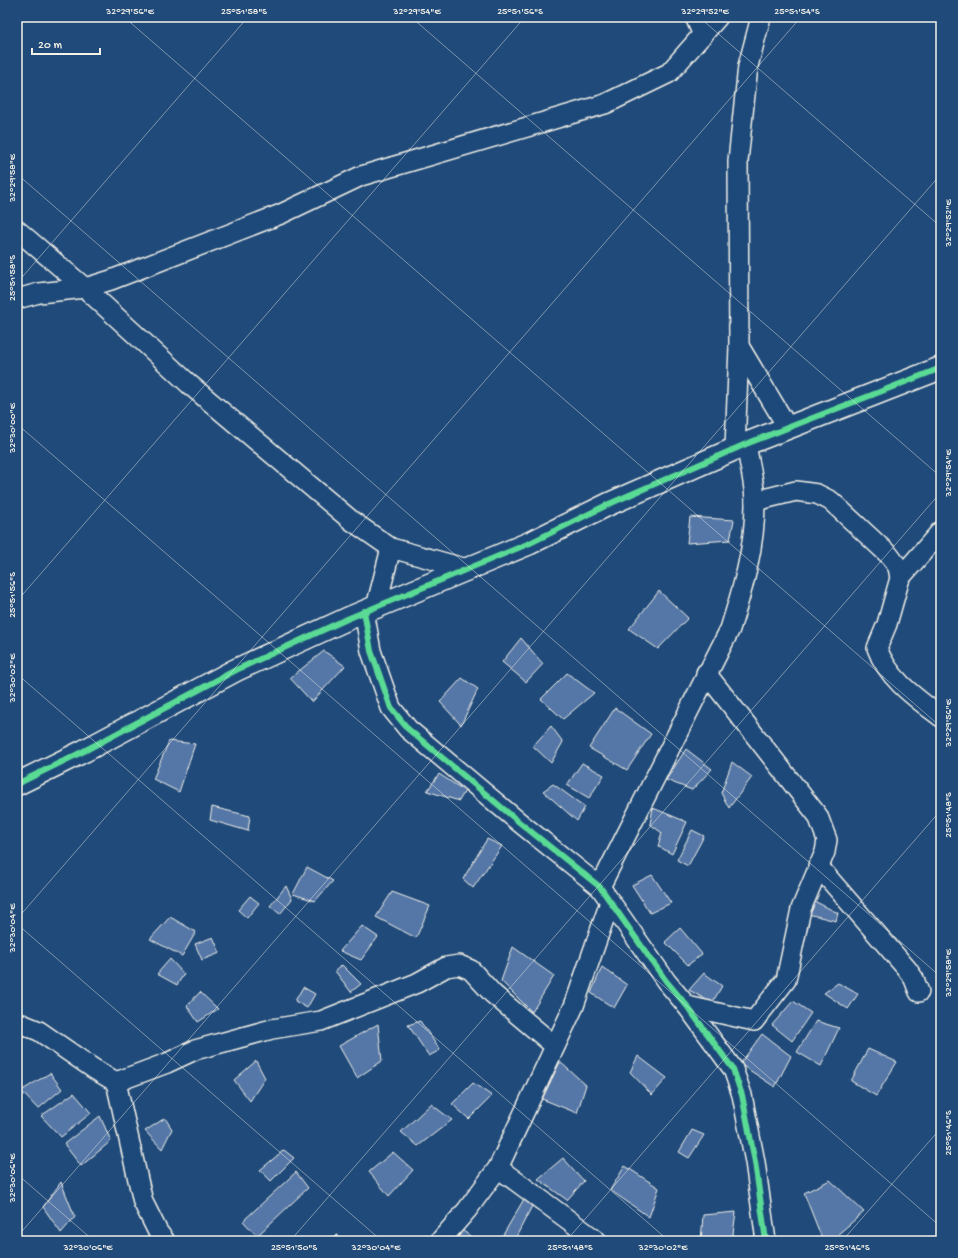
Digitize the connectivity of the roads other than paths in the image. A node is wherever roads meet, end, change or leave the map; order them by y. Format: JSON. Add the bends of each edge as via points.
{"nodes":[{"id":1,"x":695,"y":17,"type":"edge"},
{"id":2,"x":718,"y":17,"type":"edge"},
{"id":3,"x":764,"y":18,"type":"edge"},
{"id":4,"x":703,"y":35,"type":"junction"},
{"id":5,"x":17,"y":230,"type":"edge"},
{"id":6,"x":85,"y":288,"type":"junction"},
{"id":7,"x":17,"y":299,"type":"edge"},
{"id":8,"x":739,"y":346,"type":"junction"},
{"id":9,"x":941,"y":368,"type":"edge"},
{"id":10,"x":788,"y":428,"type":"junction"},
{"id":11,"x":741,"y":447,"type":"junction"},
{"id":12,"x":755,"y":501,"type":"junction"},
{"id":13,"x":941,"y":531,"type":"edge"},
{"id":14,"x":390,"y":548,"type":"junction"},
{"id":15,"x":467,"y":569,"type":"junction"},
{"id":16,"x":900,"y":578,"type":"junction"},
{"id":17,"x":370,"y":609,"type":"junction"},
{"id":18,"x":706,"y":673,"type":"junction"},
{"id":19,"x":941,"y":717,"type":"edge"},
{"id":20,"x":17,"y":784,"type":"edge"},
{"id":21,"x":818,"y":866,"type":"junction"},
{"id":22,"x":605,"y":894,"type":"junction"},
{"id":23,"x":919,"y":992,"type":"dead end"},
{"id":24,"x":687,"y":1006,"type":"junction"},
{"id":25,"x":17,"y":1022,"type":"edge"},
{"id":26,"x":555,"y":1046,"type":"junction"},
{"id":27,"x":116,"y":1082,"type":"junction"},
{"id":28,"x":498,"y":1168,"type":"junction"},
{"id":29,"x":591,"y":1239,"type":"edge"},
{"id":30,"x":165,"y":1241,"type":"edge"},
{"id":31,"x":440,"y":1241,"type":"edge"},
{"id":32,"x":766,"y":1241,"type":"edge"}],
"edges":[{"from":1,"to":4,"type":"street"},
{"from":2,"to":4,"type":"street"},
{"from":3,"to":8,"type":"street","via":[[748,66],[738,162]]},
{"from":4,"to":6,"type":"street","via":[[669,73],[605,104],[361,176],[281,214]]},
{"from":5,"to":6,"type":"street"},
{"from":6,"to":7,"type":"street","via":[[39,293]]},
{"from":6,"to":14,"type":"street","via":[[196,389],[352,521]]},
{"from":8,"to":10,"type":"street"},
{"from":8,"to":11,"type":"street"},
{"from":9,"to":10,"type":"street"},
{"from":10,"to":11,"type":"street"},
{"from":11,"to":12,"type":"street"},
{"from":11,"to":15,"type":"street"},
{"from":12,"to":16,"type":"street","via":[[796,491],[816,494],[831,501],[888,555],[898,567]]},
{"from":12,"to":18,"type":"street","via":[[752,549],[744,586],[730,629]]},
{"from":13,"to":16,"type":"street"},
{"from":14,"to":15,"type":"street"},
{"from":14,"to":17,"type":"street"},
{"from":15,"to":17,"type":"street"},
{"from":16,"to":19,"type":"street","via":[[887,624],[877,648],[882,662],[906,690]]},
{"from":17,"to":20,"type":"street","via":[[236,670],[84,752]]},
{"from":17,"to":22,"type":"street","via":[[371,651],[391,708],[408,730]]},
{"from":18,"to":21,"type":"street","via":[[818,816],[827,840],[825,852]]},
{"from":18,"to":22,"type":"street"},
{"from":21,"to":23,"type":"street","via":[[907,969]]},
{"from":21,"to":24,"type":"street","via":[[801,909],[786,980],[754,1021]]},
{"from":22,"to":24,"type":"street","via":[[666,981]]},
{"from":22,"to":26,"type":"street","via":[[574,1006]]},
{"from":24,"to":32,"type":"street","via":[[733,1069],[742,1095]]},
{"from":25,"to":27,"type":"street","via":[[39,1032]]},
{"from":26,"to":27,"type":"street","via":[[493,994],[471,970],[459,965],[446,968],[417,983],[321,1021],[272,1029],[195,1050]]},
{"from":26,"to":28,"type":"street"},
{"from":27,"to":30,"type":"street","via":[[143,1202]]},
{"from":28,"to":29,"type":"street"},
{"from":28,"to":31,"type":"street"}]}
